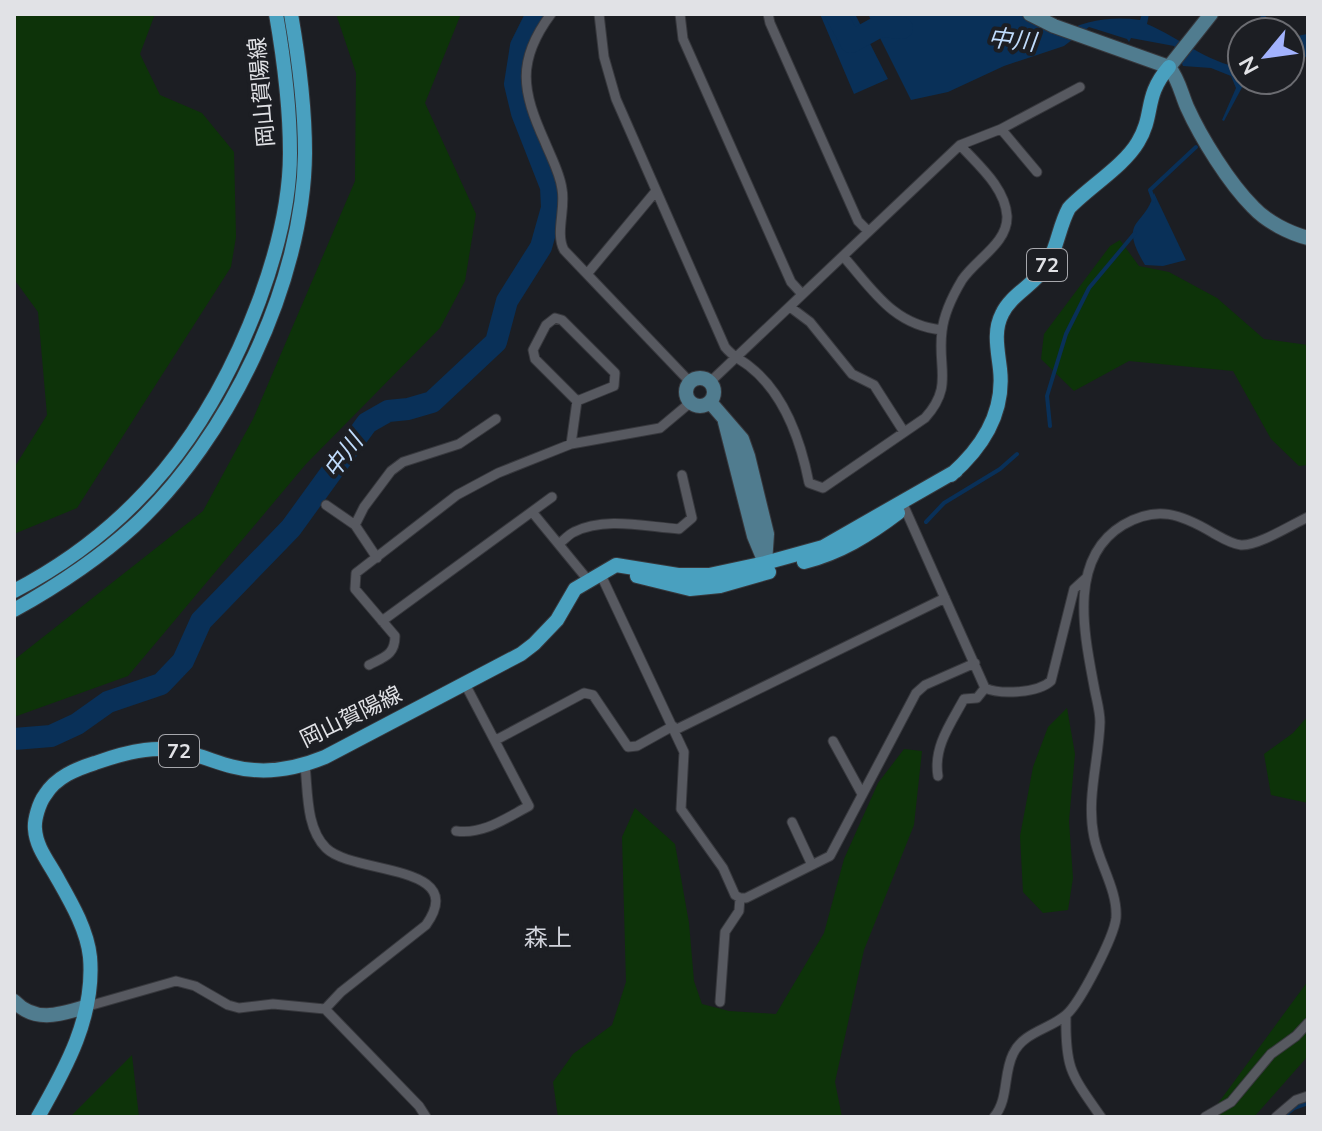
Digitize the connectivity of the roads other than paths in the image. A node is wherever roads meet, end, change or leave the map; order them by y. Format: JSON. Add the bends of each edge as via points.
{"nodes":[{"id":1,"x":276,"y":14,"type":"edge"},
{"id":2,"x":291,"y":14,"type":"edge"},
{"id":3,"x":551,"y":14,"type":"edge"},
{"id":4,"x":599,"y":14,"type":"edge"},
{"id":5,"x":680,"y":14,"type":"edge"},
{"id":6,"x":768,"y":14,"type":"edge"},
{"id":7,"x":1030,"y":14,"type":"edge"},
{"id":8,"x":1211,"y":14,"type":"edge"},
{"id":9,"x":1172,"y":64,"type":"junction"},
{"id":10,"x":1080,"y":87,"type":"dead end"},
{"id":11,"x":1001,"y":129,"type":"junction"},
{"id":12,"x":960,"y":145,"type":"junction"},
{"id":13,"x":1037,"y":172,"type":"dead end"},
{"id":14,"x":656,"y":191,"type":"junction"},
{"id":15,"x":868,"y":231,"type":"junction"},
{"id":16,"x":1308,"y":238,"type":"edge"},
{"id":17,"x":843,"y":256,"type":"junction"},
{"id":18,"x":587,"y":274,"type":"junction"},
{"id":19,"x":802,"y":294,"type":"junction"},
{"id":20,"x":790,"y":307,"type":"junction"},
{"id":21,"x":942,"y":330,"type":"junction"},
{"id":22,"x":735,"y":359,"type":"junction"},
{"id":23,"x":690,"y":382,"type":"junction"},
{"id":24,"x":710,"y":382,"type":"junction"},
{"id":25,"x":577,"y":401,"type":"junction"},
{"id":26,"x":691,"y":402,"type":"junction"},
{"id":27,"x":710,"y":402,"type":"junction"},
{"id":28,"x":496,"y":419,"type":"dead end"},
{"id":29,"x":904,"y":432,"type":"junction"},
{"id":30,"x":571,"y":444,"type":"junction"},
{"id":31,"x":682,"y":475,"type":"dead end"},
{"id":32,"x":552,"y":497,"type":"dead end"},
{"id":33,"x":326,"y":505,"type":"dead end"},
{"id":34,"x":903,"y":505,"type":"junction"},
{"id":35,"x":533,"y":513,"type":"junction"},
{"id":36,"x":1308,"y":517,"type":"edge"},
{"id":37,"x":355,"y":525,"type":"junction"},
{"id":38,"x":559,"y":544,"type":"junction"},
{"id":39,"x":377,"y":558,"type":"junction"},
{"id":40,"x":766,"y":568,"type":"junction"},
{"id":41,"x":598,"y":575,"type":"junction"},
{"id":42,"x":1086,"y":578,"type":"junction"},
{"id":43,"x":14,"y":591,"type":"edge"},
{"id":44,"x":945,"y":598,"type":"junction"},
{"id":45,"x":14,"y":610,"type":"edge"},
{"id":46,"x":382,"y":621,"type":"junction"},
{"id":47,"x":975,"y":663,"type":"junction"},
{"id":48,"x":369,"y":665,"type":"dead end"},
{"id":49,"x":465,"y":684,"type":"junction"},
{"id":50,"x":985,"y":688,"type":"junction"},
{"id":51,"x":674,"y":728,"type":"junction"},
{"id":52,"x":496,"y":740,"type":"junction"},
{"id":53,"x":833,"y":741,"type":"dead end"},
{"id":54,"x":305,"y":765,"type":"junction"},
{"id":55,"x":938,"y":776,"type":"dead end"},
{"id":56,"x":862,"y":794,"type":"junction"},
{"id":57,"x":792,"y":822,"type":"dead end"},
{"id":58,"x":456,"y":831,"type":"dead end"},
{"id":59,"x":812,"y":865,"type":"junction"},
{"id":60,"x":740,"y":898,"type":"junction"},
{"id":61,"x":14,"y":1001,"type":"edge"},
{"id":62,"x":720,"y":1002,"type":"dead end"},
{"id":63,"x":85,"y":1007,"type":"junction"},
{"id":64,"x":325,"y":1009,"type":"junction"},
{"id":65,"x":1066,"y":1015,"type":"junction"},
{"id":66,"x":1308,"y":1023,"type":"edge"},
{"id":67,"x":1308,"y":1096,"type":"edge"},
{"id":68,"x":38,"y":1117,"type":"edge"},
{"id":69,"x":426,"y":1117,"type":"edge"},
{"id":70,"x":994,"y":1117,"type":"edge"},
{"id":71,"x":1101,"y":1117,"type":"edge"},
{"id":72,"x":1205,"y":1117,"type":"edge"},
{"id":73,"x":1276,"y":1117,"type":"edge"}],
"edges":[{"from":1,"to":43,"type":"main road","name":"岡山賀陽線","via":[[287,77],[290,156],[272,265],[240,351],[182,449],[133,507],[92,542]]},
{"from":2,"to":45,"type":"main road","name":"岡山賀陽線","via":[[302,75],[304,170],[288,269],[256,352],[199,451],[135,525],[58,585]]},
{"from":3,"to":18,"type":"street","via":[[528,53],[530,109],[562,189],[559,241]]},
{"from":4,"to":14,"type":"street","via":[[616,99]]},
{"from":5,"to":19,"type":"street","via":[[683,39],[791,282]]},
{"from":6,"to":15,"type":"street","via":[[858,221]]},
{"from":7,"to":9,"type":"street"},
{"from":8,"to":9,"type":"street"},
{"from":9,"to":16,"type":"street","via":[[1188,108],[1254,209]]},
{"from":9,"to":34,"type":"main road","number":"72","via":[[1152,91],[1138,143],[1069,208],[1047,265],[1002,312],[997,340],[999,401],[978,450]]},
{"from":10,"to":11,"type":"street"},
{"from":11,"to":12,"type":"street"},
{"from":11,"to":13,"type":"street"},
{"from":12,"to":15,"type":"street"},
{"from":12,"to":21,"type":"street","via":[[998,189],[1007,221],[997,243],[963,279]]},
{"from":14,"to":18,"type":"street"},
{"from":14,"to":22,"type":"street"},
{"from":15,"to":17,"type":"street"},
{"from":17,"to":19,"type":"street"},
{"from":17,"to":21,"type":"street","via":[[894,313],[924,328]]},
{"from":18,"to":23,"type":"street"},
{"from":19,"to":20,"type":"street"},
{"from":20,"to":22,"type":"street"},
{"from":20,"to":29,"type":"street","via":[[810,322],[852,374],[874,385]]},
{"from":21,"to":29,"type":"street","via":[[938,404]]},
{"from":22,"to":24,"type":"street"},
{"from":22,"to":29,"type":"street","via":[[748,365],[778,401],[803,452],[809,483],[823,488]]},
{"from":23,"to":24,"type":"street"},
{"from":23,"to":26,"type":"street","via":[[686,392]]},
{"from":24,"to":27,"type":"street"},
{"from":25,"to":25,"type":"street","via":[[535,359],[535,342],[555,318],[615,373],[614,386]]},
{"from":25,"to":30,"type":"street"},
{"from":26,"to":27,"type":"street"},
{"from":26,"to":30,"type":"street","via":[[660,428]]},
{"from":27,"to":40,"type":"street","via":[[742,439],[748,456],[767,534]]},
{"from":28,"to":37,"type":"street","via":[[459,444],[391,471]]},
{"from":30,"to":39,"type":"street","via":[[457,495]]},
{"from":31,"to":38,"type":"street","via":[[692,518],[679,529],[594,526],[575,531]]},
{"from":32,"to":35,"type":"street"},
{"from":33,"to":37,"type":"street"},
{"from":34,"to":40,"type":"main road","number":"72","via":[[823,547]]},
{"from":34,"to":44,"type":"street"},
{"from":35,"to":38,"type":"street"},
{"from":35,"to":46,"type":"street"},
{"from":36,"to":42,"type":"street","via":[[1242,545],[1181,516],[1145,514],[1105,538]]},
{"from":37,"to":39,"type":"street"},
{"from":38,"to":41,"type":"street"},
{"from":39,"to":46,"type":"street","via":[[356,573],[355,589]]},
{"from":40,"to":41,"type":"main road","number":"72","via":[[678,575],[616,565]]},
{"from":41,"to":49,"type":"main road","name":"岡山賀陽線","number":"72","via":[[575,589],[557,620],[534,644]]},
{"from":41,"to":51,"type":"street"},
{"from":42,"to":50,"type":"street","via":[[1074,589],[1051,681],[996,693]]},
{"from":42,"to":65,"type":"street","via":[[1085,619],[1100,718],[1092,822],[1116,918],[1082,996]]},
{"from":44,"to":47,"type":"street"},
{"from":44,"to":51,"type":"street"},
{"from":46,"to":48,"type":"street","via":[[395,636],[395,648]]},
{"from":47,"to":50,"type":"street"},
{"from":47,"to":56,"type":"street","via":[[916,693]]},
{"from":49,"to":52,"type":"street"},
{"from":49,"to":54,"type":"main road","name":"岡山賀陽線","number":"72"},
{"from":50,"to":55,"type":"street","via":[[977,698],[964,699],[948,724]]},
{"from":51,"to":52,"type":"street","via":[[628,747],[593,695],[584,693]]},
{"from":51,"to":60,"type":"street","via":[[684,752],[681,809]]},
{"from":52,"to":58,"type":"street","via":[[529,806],[485,829]]},
{"from":53,"to":56,"type":"street"},
{"from":54,"to":63,"type":"main road","name":"岡山賀陽線","number":"72","via":[[254,770],[165,748],[136,749],[72,771],[44,795],[35,827],[82,928],[90,957]]},
{"from":54,"to":64,"type":"street","via":[[311,819],[327,849],[338,858],[429,884],[438,898],[426,925]]},
{"from":56,"to":59,"type":"street","via":[[830,856]]},
{"from":57,"to":59,"type":"street"},
{"from":59,"to":60,"type":"street"},
{"from":60,"to":62,"type":"street","via":[[739,911],[725,932]]},
{"from":61,"to":63,"type":"street","via":[[39,1016]]},
{"from":63,"to":64,"type":"street","via":[[176,981],[239,1008],[273,1004]]},
{"from":63,"to":68,"type":"main road","name":"岡山賀陽線","number":"72","via":[[67,1066]]},
{"from":64,"to":69,"type":"street"},
{"from":65,"to":70,"type":"street","via":[[1038,1030],[1013,1054],[1004,1098]]},
{"from":65,"to":71,"type":"street","via":[[1068,1063]]},
{"from":66,"to":72,"type":"street","via":[[1271,1054],[1231,1102]]},
{"from":67,"to":73,"type":"street"}]}
